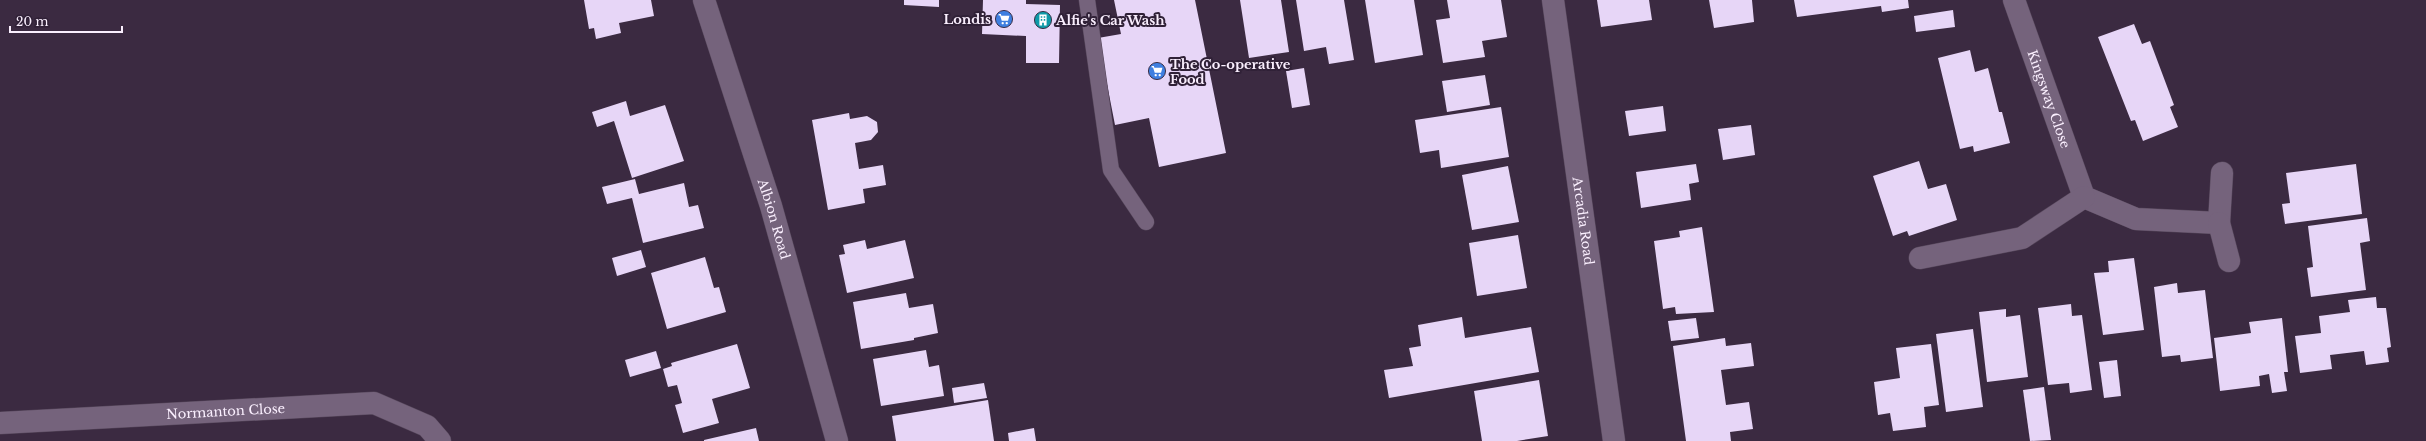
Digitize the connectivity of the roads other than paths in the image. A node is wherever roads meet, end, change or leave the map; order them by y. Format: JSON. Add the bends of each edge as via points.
{"nodes":[{"id":1,"x":704,"y":0,"type":"edge"},
{"id":2,"x":1087,"y":0,"type":"edge"},
{"id":3,"x":1553,"y":0,"type":"edge"},
{"id":4,"x":2014,"y":0,"type":"edge"},
{"id":5,"x":2222,"y":173,"type":"dead end"},
{"id":6,"x":2084,"y":197,"type":"junction"},
{"id":7,"x":1146,"y":222,"type":"dead end"},
{"id":8,"x":2219,"y":223,"type":"junction"},
{"id":9,"x":1920,"y":258,"type":"dead end"},
{"id":10,"x":2229,"y":261,"type":"dead end"},
{"id":11,"x":0,"y":423,"type":"edge"},
{"id":12,"x":440,"y":441,"type":"edge"},
{"id":13,"x":838,"y":441,"type":"edge"},
{"id":14,"x":1614,"y":441,"type":"edge"}],
"edges":[{"from":1,"to":13,"type":"street","name":"Albion Road","via":[[771,206]]},
{"from":2,"to":7,"type":"lane","via":[[1111,170]]},
{"from":3,"to":14,"type":"street","name":"Arcadia Road"},
{"from":4,"to":6,"type":"street","name":"Kingsway Close"},
{"from":5,"to":8,"type":"street"},
{"from":6,"to":8,"type":"street","via":[[2136,219]]},
{"from":6,"to":9,"type":"street","via":[[2022,238]]},
{"from":8,"to":10,"type":"street"},
{"from":11,"to":12,"type":"street","name":"Normanton Close","via":[[374,403],[427,426]]}]}
